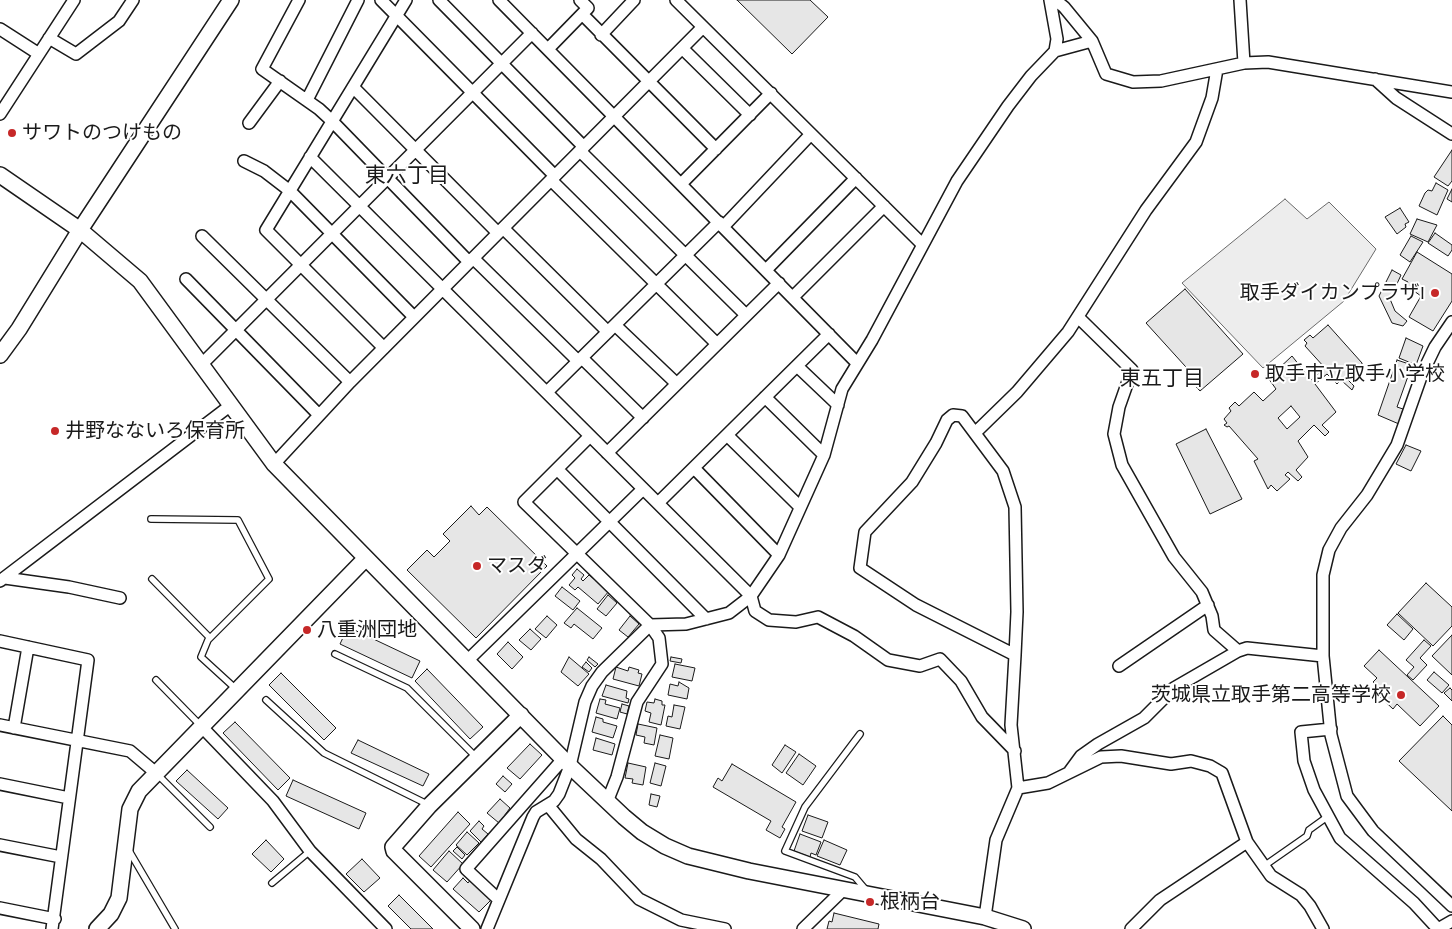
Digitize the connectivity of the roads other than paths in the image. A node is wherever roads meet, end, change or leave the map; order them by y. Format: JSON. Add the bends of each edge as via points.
{"nodes":[{"id":1,"x":74,"y":0,"type":"edge"},
{"id":2,"x":133,"y":0,"type":"edge"},
{"id":3,"x":231,"y":0,"type":"edge"},
{"id":4,"x":299,"y":0,"type":"edge"},
{"id":5,"x":358,"y":0,"type":"edge"},
{"id":6,"x":380,"y":0,"type":"edge"},
{"id":7,"x":406,"y":0,"type":"edge"},
{"id":8,"x":439,"y":0,"type":"edge"},
{"id":9,"x":499,"y":0,"type":"edge"},
{"id":10,"x":580,"y":0,"type":"edge"},
{"id":11,"x":634,"y":0,"type":"edge"},
{"id":12,"x":676,"y":0,"type":"edge"},
{"id":13,"x":1050,"y":0,"type":"edge"},
{"id":14,"x":1056,"y":0,"type":"edge"},
{"id":15,"x":1240,"y":0,"type":"edge"},
{"id":16,"x":397,"y":14,"type":"junction"},
{"id":17,"x":583,"y":15,"type":"junction"},
{"id":18,"x":703,"y":27,"type":"junction"},
{"id":19,"x":0,"y":29,"type":"edge"},
{"id":20,"x":532,"y":33,"type":"junction"},
{"id":21,"x":601,"y":35,"type":"junction"},
{"id":22,"x":50,"y":38,"type":"junction"},
{"id":23,"x":1092,"y":41,"type":"junction"},
{"id":24,"x":682,"y":48,"type":"junction"},
{"id":25,"x":548,"y":49,"type":"junction"},
{"id":26,"x":1055,"y":51,"type":"junction"},
{"id":27,"x":39,"y":54,"type":"junction"},
{"id":28,"x":1244,"y":62,"type":"junction"},
{"id":29,"x":502,"y":63,"type":"junction"},
{"id":30,"x":1217,"y":69,"type":"junction"},
{"id":31,"x":1375,"y":80,"type":"junction"},
{"id":32,"x":280,"y":81,"type":"junction"},
{"id":33,"x":648,"y":82,"type":"junction"},
{"id":34,"x":353,"y":87,"type":"junction"},
{"id":35,"x":474,"y":91,"type":"junction"},
{"id":36,"x":1452,"y":92,"type":"edge"},
{"id":37,"x":771,"y":93,"type":"junction"},
{"id":38,"x":307,"y":100,"type":"junction"},
{"id":39,"x":0,"y":114,"type":"edge"},
{"id":40,"x":750,"y":115,"type":"junction"},
{"id":41,"x":614,"y":116,"type":"junction"},
{"id":42,"x":332,"y":121,"type":"junction"},
{"id":43,"x":249,"y":123,"type":"dead end"},
{"id":44,"x":812,"y":134,"type":"junction"},
{"id":45,"x":1452,"y":134,"type":"edge"},
{"id":46,"x":416,"y":149,"type":"junction"},
{"id":47,"x":582,"y":149,"type":"junction"},
{"id":48,"x":716,"y":149,"type":"junction"},
{"id":49,"x":310,"y":157,"type":"junction"},
{"id":50,"x":244,"y":161,"type":"dead end"},
{"id":51,"x":0,"y":175,"type":"edge"},
{"id":52,"x":388,"y":178,"type":"junction"},
{"id":53,"x":553,"y":178,"type":"junction"},
{"id":54,"x":856,"y":178,"type":"junction"},
{"id":55,"x":681,"y":184,"type":"junction"},
{"id":56,"x":290,"y":191,"type":"junction"},
{"id":57,"x":359,"y":206,"type":"junction"},
{"id":58,"x":884,"y":206,"type":"junction"},
{"id":59,"x":721,"y":224,"type":"junction"},
{"id":60,"x":80,"y":230,"type":"junction"},
{"id":61,"x":501,"y":230,"type":"junction"},
{"id":62,"x":332,"y":233,"type":"junction"},
{"id":63,"x":202,"y":236,"type":"dead end"},
{"id":64,"x":922,"y":244,"type":"junction"},
{"id":65,"x":685,"y":255,"type":"junction"},
{"id":66,"x":471,"y":260,"type":"junction"},
{"id":67,"x":301,"y":265,"type":"junction"},
{"id":68,"x":766,"y":270,"type":"junction"},
{"id":69,"x":186,"y":278,"type":"dead end"},
{"id":70,"x":779,"y":283,"type":"junction"},
{"id":71,"x":656,"y":284,"type":"junction"},
{"id":72,"x":443,"y":289,"type":"junction"},
{"id":73,"x":793,"y":297,"type":"junction"},
{"id":74,"x":266,"y":299,"type":"junction"},
{"id":75,"x":746,"y":315,"type":"junction"},
{"id":76,"x":414,"y":317,"type":"junction"},
{"id":77,"x":1078,"y":317,"type":"junction"},
{"id":78,"x":1452,"y":322,"type":"edge"},
{"id":79,"x":611,"y":328,"type":"junction"},
{"id":80,"x":236,"y":330,"type":"junction"},
{"id":81,"x":829,"y":334,"type":"junction"},
{"id":82,"x":717,"y":344,"type":"junction"},
{"id":83,"x":384,"y":348,"type":"junction"},
{"id":84,"x":0,"y":355,"type":"edge"},
{"id":85,"x":580,"y":360,"type":"junction"},
{"id":86,"x":857,"y":363,"type":"junction"},
{"id":87,"x":201,"y":365,"type":"junction"},
{"id":88,"x":797,"y":366,"type":"junction"},
{"id":89,"x":350,"y":382,"type":"junction"},
{"id":90,"x":677,"y":384,"type":"junction"},
{"id":91,"x":546,"y":392,"type":"junction"},
{"id":92,"x":765,"y":397,"type":"junction"},
{"id":93,"x":231,"y":405,"type":"junction"},
{"id":94,"x":838,"y":405,"type":"junction"},
{"id":95,"x":318,"y":414,"type":"junction"},
{"id":96,"x":643,"y":418,"type":"junction"},
{"id":97,"x":976,"y":432,"type":"junction"},
{"id":98,"x":727,"y":435,"type":"junction"},
{"id":99,"x":590,"y":436,"type":"junction"},
{"id":100,"x":608,"y":453,"type":"junction"},
{"id":101,"x":824,"y":455,"type":"junction"},
{"id":102,"x":274,"y":464,"type":"junction"},
{"id":103,"x":694,"y":468,"type":"junction"},
{"id":104,"x":557,"y":469,"type":"junction"},
{"id":105,"x":643,"y":489,"type":"junction"},
{"id":106,"x":658,"y":503,"type":"junction"},
{"id":107,"x":800,"y":508,"type":"junction"},
{"id":108,"x":152,"y":518,"type":"dead end"},
{"id":109,"x":609,"y":521,"type":"junction"},
{"id":110,"x":575,"y":553,"type":"junction"},
{"id":111,"x":779,"y":555,"type":"junction"},
{"id":112,"x":366,"y":558,"type":"junction"},
{"id":113,"x":2,"y":579,"type":"edge"},
{"id":114,"x":152,"y":579,"type":"dead end"},
{"id":115,"x":750,"y":596,"type":"junction"},
{"id":116,"x":120,"y":598,"type":"dead end"},
{"id":117,"x":1208,"y":605,"type":"junction"},
{"id":118,"x":706,"y":619,"type":"junction"},
{"id":119,"x":650,"y":625,"type":"junction"},
{"id":120,"x":210,"y":638,"type":"junction"},
{"id":121,"x":0,"y":641,"type":"edge"},
{"id":122,"x":28,"y":647,"type":"junction"},
{"id":123,"x":1238,"y":651,"type":"junction"},
{"id":124,"x":335,"y":654,"type":"dead end"},
{"id":125,"x":1015,"y":655,"type":"junction"},
{"id":126,"x":1324,"y":656,"type":"junction"},
{"id":127,"x":468,"y":660,"type":"junction"},
{"id":128,"x":1120,"y":666,"type":"dead end"},
{"id":129,"x":156,"y":680,"type":"dead end"},
{"id":130,"x":237,"y":690,"type":"junction"},
{"id":131,"x":266,"y":700,"type":"dead end"},
{"id":132,"x":521,"y":715,"type":"junction"},
{"id":133,"x":0,"y":725,"type":"edge"},
{"id":134,"x":201,"y":726,"type":"junction"},
{"id":135,"x":14,"y":728,"type":"junction"},
{"id":136,"x":1330,"y":729,"type":"junction"},
{"id":137,"x":860,"y":734,"type":"dead end"},
{"id":138,"x":78,"y":742,"type":"junction"},
{"id":139,"x":1015,"y":751,"type":"junction"},
{"id":140,"x":477,"y":758,"type":"junction"},
{"id":141,"x":567,"y":762,"type":"junction"},
{"id":142,"x":156,"y":773,"type":"junction"},
{"id":143,"x":1068,"y":774,"type":"junction"},
{"id":144,"x":0,"y":784,"type":"edge"},
{"id":145,"x":1018,"y":788,"type":"junction"},
{"id":146,"x":69,"y":798,"type":"junction"},
{"id":147,"x":607,"y":802,"type":"junction"},
{"id":148,"x":548,"y":805,"type":"junction"},
{"id":149,"x":430,"y":806,"type":"junction"},
{"id":150,"x":1327,"y":817,"type":"junction"},
{"id":151,"x":210,"y":827,"type":"dead end"},
{"id":152,"x":1247,"y":842,"type":"junction"},
{"id":153,"x":0,"y":845,"type":"edge"},
{"id":154,"x":127,"y":846,"type":"junction"},
{"id":155,"x":310,"y":851,"type":"junction"},
{"id":156,"x":61,"y":857,"type":"junction"},
{"id":157,"x":1264,"y":866,"type":"junction"},
{"id":158,"x":272,"y":883,"type":"dead end"},
{"id":159,"x":843,"y":890,"type":"junction"},
{"id":160,"x":871,"y":895,"type":"junction"},
{"id":161,"x":498,"y":899,"type":"junction"},
{"id":162,"x":1452,"y":906,"type":"edge"},
{"id":163,"x":0,"y":908,"type":"edge"},
{"id":164,"x":985,"y":917,"type":"junction"},
{"id":165,"x":1452,"y":921,"type":"edge"},
{"id":166,"x":53,"y":924,"type":"edge"},
{"id":167,"x":96,"y":929,"type":"edge"},
{"id":168,"x":175,"y":929,"type":"edge"},
{"id":169,"x":386,"y":929,"type":"edge"},
{"id":170,"x":472,"y":929,"type":"edge"},
{"id":171,"x":486,"y":929,"type":"edge"},
{"id":172,"x":725,"y":929,"type":"edge"},
{"id":173,"x":803,"y":929,"type":"edge"},
{"id":174,"x":1023,"y":929,"type":"edge"},
{"id":175,"x":1131,"y":929,"type":"edge"},
{"id":176,"x":1323,"y":929,"type":"edge"}],
"edges":[{"from":1,"to":22,"type":"street"},
{"from":2,"to":22,"type":"street","via":[[119,21],[76,54]]},
{"from":3,"to":60,"type":"street"},
{"from":4,"to":32,"type":"street","via":[[262,69]]},
{"from":5,"to":38,"type":"street"},
{"from":6,"to":16,"type":"street"},
{"from":7,"to":16,"type":"street"},
{"from":8,"to":29,"type":"street"},
{"from":9,"to":20,"type":"street"},
{"from":10,"to":17,"type":"street","via":[[588,8]]},
{"from":11,"to":21,"type":"street"},
{"from":12,"to":18,"type":"street"},
{"from":13,"to":26,"type":"street","via":[[1057,39]]},
{"from":14,"to":23,"type":"street"},
{"from":15,"to":28,"type":"street"},
{"from":16,"to":34,"type":"street"},
{"from":16,"to":35,"type":"street"},
{"from":17,"to":21,"type":"street"},
{"from":17,"to":25,"type":"street"},
{"from":18,"to":24,"type":"street"},
{"from":18,"to":37,"type":"street"},
{"from":19,"to":27,"type":"street"},
{"from":20,"to":25,"type":"street"},
{"from":20,"to":29,"type":"street"},
{"from":21,"to":33,"type":"street"},
{"from":22,"to":27,"type":"street"},
{"from":23,"to":26,"type":"street"},
{"from":23,"to":30,"type":"street","via":[[1106,74],[1134,82],[1161,81]]},
{"from":24,"to":33,"type":"street"},
{"from":24,"to":40,"type":"street"},
{"from":25,"to":41,"type":"street"},
{"from":26,"to":64,"type":"street","via":[[1031,76],[983,142]]},
{"from":27,"to":39,"type":"street"},
{"from":28,"to":30,"type":"street"},
{"from":28,"to":31,"type":"street","via":[[1268,62]]},
{"from":29,"to":35,"type":"street"},
{"from":29,"to":47,"type":"street"},
{"from":30,"to":77,"type":"street","via":[[1212,98],[1196,142],[1146,210]]},
{"from":31,"to":36,"type":"street"},
{"from":31,"to":45,"type":"street","via":[[1396,98]]},
{"from":32,"to":38,"type":"street"},
{"from":32,"to":43,"type":"street"},
{"from":33,"to":41,"type":"street"},
{"from":33,"to":48,"type":"street"},
{"from":34,"to":42,"type":"street"},
{"from":34,"to":46,"type":"street"},
{"from":35,"to":46,"type":"street"},
{"from":35,"to":53,"type":"street"},
{"from":37,"to":40,"type":"street"},
{"from":37,"to":44,"type":"street"},
{"from":38,"to":42,"type":"street"},
{"from":40,"to":48,"type":"street"},
{"from":41,"to":47,"type":"street"},
{"from":41,"to":55,"type":"street"},
{"from":42,"to":49,"type":"street"},
{"from":42,"to":52,"type":"street"},
{"from":44,"to":54,"type":"street"},
{"from":44,"to":59,"type":"street"},
{"from":46,"to":52,"type":"street"},
{"from":46,"to":61,"type":"street"},
{"from":47,"to":53,"type":"street"},
{"from":47,"to":65,"type":"street"},
{"from":48,"to":55,"type":"street"},
{"from":49,"to":56,"type":"street"},
{"from":49,"to":57,"type":"street"},
{"from":50,"to":56,"type":"street","via":[[264,171]]},
{"from":51,"to":60,"type":"street"},
{"from":52,"to":57,"type":"street"},
{"from":52,"to":66,"type":"street"},
{"from":53,"to":61,"type":"street"},
{"from":53,"to":71,"type":"street"},
{"from":54,"to":58,"type":"street"},
{"from":54,"to":68,"type":"street"},
{"from":55,"to":59,"type":"street"},
{"from":56,"to":62,"type":"street"},
{"from":56,"to":67,"type":"street","via":[[266,230]]},
{"from":57,"to":62,"type":"street"},
{"from":57,"to":72,"type":"street"},
{"from":58,"to":64,"type":"street"},
{"from":58,"to":73,"type":"street"},
{"from":59,"to":65,"type":"street"},
{"from":59,"to":68,"type":"street"},
{"from":60,"to":84,"type":"street"},
{"from":60,"to":87,"type":"street","via":[[140,281]]},
{"from":61,"to":66,"type":"street"},
{"from":61,"to":79,"type":"street"},
{"from":62,"to":67,"type":"street"},
{"from":62,"to":76,"type":"street"},
{"from":63,"to":74,"type":"street"},
{"from":64,"to":86,"type":"street"},
{"from":65,"to":71,"type":"street"},
{"from":65,"to":75,"type":"street"},
{"from":66,"to":72,"type":"street"},
{"from":66,"to":85,"type":"street"},
{"from":67,"to":74,"type":"street"},
{"from":67,"to":83,"type":"street"},
{"from":68,"to":70,"type":"street"},
{"from":69,"to":80,"type":"street"},
{"from":70,"to":73,"type":"street"},
{"from":70,"to":75,"type":"street"},
{"from":71,"to":79,"type":"street"},
{"from":71,"to":82,"type":"street"},
{"from":72,"to":76,"type":"street"},
{"from":72,"to":91,"type":"street"},
{"from":73,"to":81,"type":"street"},
{"from":74,"to":80,"type":"street"},
{"from":74,"to":89,"type":"street"},
{"from":75,"to":82,"type":"street"},
{"from":76,"to":83,"type":"street"},
{"from":77,"to":97,"type":"street","via":[[1017,392]]},
{"from":77,"to":117,"type":"street","via":[[1132,370],[1114,434],[1122,465],[1174,557],[1202,592]]},
{"from":78,"to":126,"type":"street","via":[[1434,347],[1397,445],[1329,550],[1323,575]]},
{"from":79,"to":85,"type":"street"},
{"from":79,"to":90,"type":"street"},
{"from":80,"to":87,"type":"street"},
{"from":80,"to":95,"type":"street"},
{"from":81,"to":86,"type":"street"},
{"from":81,"to":88,"type":"street"},
{"from":82,"to":90,"type":"street"},
{"from":83,"to":89,"type":"street"},
{"from":85,"to":91,"type":"street"},
{"from":85,"to":96,"type":"street"},
{"from":86,"to":94,"type":"street","via":[[842,389]]},
{"from":87,"to":93,"type":"street"},
{"from":88,"to":92,"type":"street"},
{"from":88,"to":94,"type":"street"},
{"from":89,"to":95,"type":"street"},
{"from":90,"to":96,"type":"street"},
{"from":91,"to":99,"type":"street"},
{"from":92,"to":98,"type":"street"},
{"from":92,"to":101,"type":"street"},
{"from":93,"to":102,"type":"street"},
{"from":93,"to":113,"type":"street"},
{"from":94,"to":101,"type":"street"},
{"from":95,"to":102,"type":"street"},
{"from":96,"to":100,"type":"street"},
{"from":97,"to":125,"type":"street","via":[[1003,471],[1015,507]]},
{"from":97,"to":125,"type":"street","via":[[962,416],[953,415],[947,420],[912,482],[865,532],[860,568],[916,605]]},
{"from":98,"to":103,"type":"street"},
{"from":98,"to":107,"type":"street"},
{"from":99,"to":100,"type":"street"},
{"from":99,"to":104,"type":"street"},
{"from":100,"to":105,"type":"street"},
{"from":101,"to":107,"type":"street"},
{"from":102,"to":112,"type":"street"},
{"from":103,"to":106,"type":"street"},
{"from":103,"to":111,"type":"street"},
{"from":104,"to":109,"type":"street"},
{"from":104,"to":110,"type":"street","via":[[524,502]]},
{"from":105,"to":106,"type":"street"},
{"from":105,"to":109,"type":"street"},
{"from":106,"to":115,"type":"street"},
{"from":107,"to":111,"type":"street"},
{"from":108,"to":120,"type":"lane","via":[[238,520],[269,579]]},
{"from":109,"to":110,"type":"street"},
{"from":109,"to":118,"type":"street"},
{"from":110,"to":119,"type":"street"},
{"from":110,"to":127,"type":"street"},
{"from":111,"to":115,"type":"street"},
{"from":112,"to":127,"type":"street"},
{"from":112,"to":130,"type":"street"},
{"from":113,"to":116,"type":"street","via":[[68,587]]},
{"from":114,"to":120,"type":"lane"},
{"from":115,"to":118,"type":"street","via":[[729,613]]},
{"from":115,"to":139,"type":"street","via":[[755,611],[769,620],[796,622],[818,617],[854,636],[888,660],[920,666],[940,659],[961,681],[982,717]]},
{"from":117,"to":123,"type":"street","via":[[1214,630]]},
{"from":117,"to":128,"type":"street"},
{"from":118,"to":119,"type":"street","via":[[686,624]]},
{"from":119,"to":141,"type":"street","via":[[592,686]]},
{"from":119,"to":147,"type":"street","via":[[659,638],[662,664],[637,702]]},
{"from":120,"to":130,"type":"lane","via":[[201,657]]},
{"from":121,"to":122,"type":"street"},
{"from":122,"to":135,"type":"street"},
{"from":122,"to":138,"type":"street","via":[[88,660]]},
{"from":123,"to":126,"type":"street","via":[[1247,648]]},
{"from":123,"to":143,"type":"street","via":[[1174,688],[1144,718],[1081,756]]},
{"from":124,"to":140,"type":"lane","via":[[407,688]]},
{"from":125,"to":139,"type":"street","via":[[1011,725]]},
{"from":126,"to":136,"type":"street"},
{"from":127,"to":132,"type":"street"},
{"from":129,"to":134,"type":"lane"},
{"from":130,"to":134,"type":"street"},
{"from":131,"to":149,"type":"lane","via":[[324,753]]},
{"from":132,"to":140,"type":"street"},
{"from":132,"to":141,"type":"street"},
{"from":133,"to":135,"type":"street"},
{"from":134,"to":142,"type":"street"},
{"from":134,"to":155,"type":"street","via":[[273,801]]},
{"from":135,"to":138,"type":"street"},
{"from":136,"to":150,"type":"street","via":[[1301,732],[1304,761]]},
{"from":136,"to":162,"type":"street","via":[[1347,796],[1373,830]]},
{"from":137,"to":160,"type":"lane","via":[[804,806],[785,851],[855,877]]},
{"from":138,"to":142,"type":"street","via":[[130,751]]},
{"from":138,"to":146,"type":"street"},
{"from":139,"to":145,"type":"street"},
{"from":140,"to":149,"type":"street"},
{"from":141,"to":147,"type":"street"},
{"from":141,"to":148,"type":"street","via":[[559,794]]},
{"from":141,"to":161,"type":"street","via":[[557,768],[466,868]]},
{"from":142,"to":151,"type":"lane"},
{"from":142,"to":154,"type":"street","via":[[133,799]]},
{"from":143,"to":145,"type":"street","via":[[1048,783]]},
{"from":143,"to":152,"type":"street","via":[[1101,757],[1121,756],[1171,764],[1191,761],[1210,766],[1222,773]]},
{"from":144,"to":146,"type":"street"},
{"from":145,"to":164,"type":"street","via":[[996,840]]},
{"from":146,"to":156,"type":"street"},
{"from":147,"to":159,"type":"street","via":[[642,832],[688,856]]},
{"from":148,"to":161,"type":"street","via":[[533,817]]},
{"from":148,"to":172,"type":"street","via":[[576,839],[601,859],[638,899],[681,920]]},
{"from":149,"to":170,"type":"street","via":[[395,843],[394,851]]},
{"from":150,"to":157,"type":"lane","via":[[1309,830],[1307,836]]},
{"from":150,"to":165,"type":"street","via":[[1340,838],[1414,903],[1438,929]]},
{"from":152,"to":157,"type":"street"},
{"from":152,"to":175,"type":"street","via":[[1160,900]]},
{"from":153,"to":156,"type":"street"},
{"from":154,"to":167,"type":"street","via":[[119,898],[111,914]]},
{"from":154,"to":168,"type":"lane"},
{"from":155,"to":158,"type":"lane"},
{"from":155,"to":169,"type":"street"},
{"from":156,"to":166,"type":"street"},
{"from":157,"to":176,"type":"street","via":[[1271,876],[1301,895]]},
{"from":159,"to":160,"type":"street"},
{"from":159,"to":173,"type":"street"},
{"from":160,"to":164,"type":"street"},
{"from":161,"to":171,"type":"street"},
{"from":163,"to":166,"type":"street"},
{"from":164,"to":174,"type":"street"}]}
